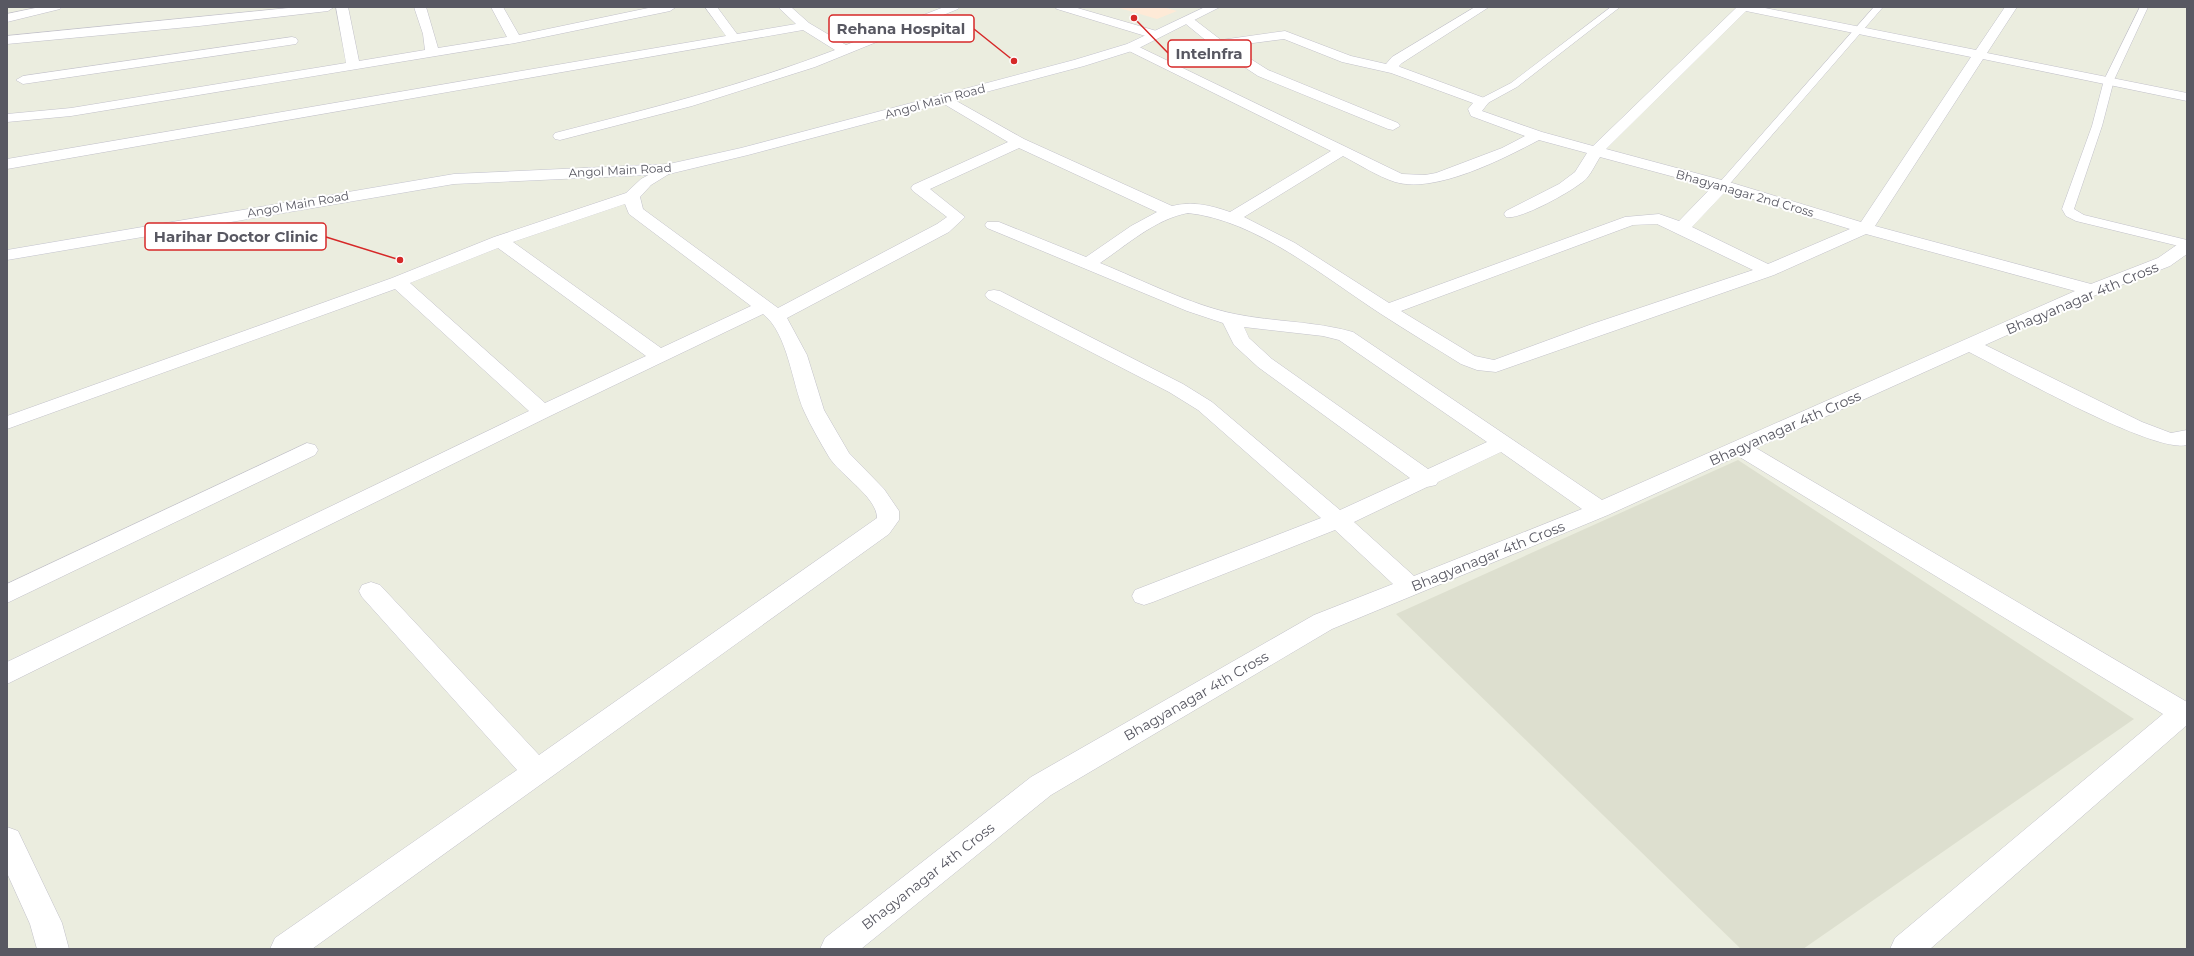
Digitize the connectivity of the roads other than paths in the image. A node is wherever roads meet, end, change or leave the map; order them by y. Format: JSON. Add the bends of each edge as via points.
{"nodes":[{"id":1,"x":56,"y":7,"type":"edge"},
{"id":2,"x":328,"y":7,"type":"edge"},
{"id":3,"x":342,"y":7,"type":"edge"},
{"id":4,"x":420,"y":7,"type":"edge"},
{"id":5,"x":497,"y":7,"type":"edge"},
{"id":6,"x":595,"y":7,"type":"edge"},
{"id":7,"x":670,"y":7,"type":"edge"},
{"id":8,"x":711,"y":7,"type":"edge"},
{"id":9,"x":784,"y":7,"type":"edge"},
{"id":10,"x":954,"y":7,"type":"edge"},
{"id":11,"x":1061,"y":7,"type":"edge"},
{"id":12,"x":1214,"y":7,"type":"edge"},
{"id":13,"x":1484,"y":7,"type":"edge"},
{"id":14,"x":1616,"y":7,"type":"edge"},
{"id":15,"x":1743,"y":7,"type":"edge"},
{"id":16,"x":1880,"y":7,"type":"edge"},
{"id":17,"x":2011,"y":7,"type":"edge"},
{"id":18,"x":2144,"y":7,"type":"edge"},
{"id":19,"x":290,"y":11,"type":"junction"},
{"id":20,"x":7,"y":18,"type":"edge"},
{"id":21,"x":1187,"y":20,"type":"junction"},
{"id":22,"x":600,"y":21,"type":"junction"},
{"id":23,"x":806,"y":26,"type":"junction"},
{"id":24,"x":1858,"y":30,"type":"junction"},
{"id":25,"x":291,"y":32,"type":"junction"},
{"id":26,"x":1156,"y":35,"type":"junction"},
{"id":27,"x":734,"y":38,"type":"junction"},
{"id":28,"x":515,"y":39,"type":"junction"},
{"id":29,"x":7,"y":40,"type":"edge"},
{"id":30,"x":1218,"y":44,"type":"junction"},
{"id":31,"x":1131,"y":47,"type":"junction"},
{"id":32,"x":846,"y":51,"type":"junction"},
{"id":33,"x":432,"y":52,"type":"junction"},
{"id":34,"x":1980,"y":54,"type":"junction"},
{"id":35,"x":353,"y":66,"type":"junction"},
{"id":36,"x":1396,"y":70,"type":"junction"},
{"id":37,"x":296,"y":75,"type":"junction"},
{"id":38,"x":23,"y":80,"type":"dead end"},
{"id":39,"x":2109,"y":80,"type":"junction"},
{"id":40,"x":2187,"y":97,"type":"edge"},
{"id":41,"x":944,"y":98,"type":"junction"},
{"id":42,"x":1482,"y":102,"type":"junction"},
{"id":43,"x":7,"y":118,"type":"edge"},
{"id":44,"x":1393,"y":126,"type":"dead end"},
{"id":45,"x":1537,"y":135,"type":"junction"},
{"id":46,"x":560,"y":136,"type":"dead end"},
{"id":47,"x":1019,"y":142,"type":"junction"},
{"id":48,"x":1341,"y":151,"type":"junction"},
{"id":49,"x":1596,"y":151,"type":"junction"},
{"id":50,"x":7,"y":164,"type":"edge"},
{"id":51,"x":669,"y":169,"type":"junction"},
{"id":52,"x":1723,"y":185,"type":"junction"},
{"id":53,"x":632,"y":196,"type":"junction"},
{"id":54,"x":1169,"y":211,"type":"junction"},
{"id":55,"x":1512,"y":214,"type":"dead end"},
{"id":56,"x":1231,"y":218,"type":"junction"},
{"id":57,"x":993,"y":225,"type":"dead end"},
{"id":58,"x":1682,"y":228,"type":"junction"},
{"id":59,"x":1865,"y":228,"type":"junction"},
{"id":60,"x":500,"y":241,"type":"junction"},
{"id":61,"x":2187,"y":245,"type":"edge"},
{"id":62,"x":7,"y":255,"type":"edge"},
{"id":63,"x":1088,"y":262,"type":"junction"},
{"id":64,"x":1768,"y":272,"type":"junction"},
{"id":65,"x":398,"y":282,"type":"junction"},
{"id":66,"x":2092,"y":290,"type":"junction"},
{"id":67,"x":994,"y":295,"type":"dead end"},
{"id":68,"x":1387,"y":310,"type":"junction"},
{"id":69,"x":770,"y":312,"type":"junction"},
{"id":70,"x":1231,"y":318,"type":"junction"},
{"id":71,"x":1972,"y":346,"type":"junction"},
{"id":72,"x":660,"y":357,"type":"junction"},
{"id":73,"x":543,"y":412,"type":"junction"},
{"id":74,"x":7,"y":423,"type":"edge"},
{"id":75,"x":2187,"y":437,"type":"edge"},
{"id":76,"x":1502,"y":443,"type":"junction"},
{"id":77,"x":1740,"y":448,"type":"junction"},
{"id":78,"x":307,"y":450,"type":"dead end"},
{"id":79,"x":1428,"y":480,"type":"junction"},
{"id":80,"x":1600,"y":510,"type":"junction"},
{"id":81,"x":1338,"y":520,"type":"junction"},
{"id":82,"x":1411,"y":587,"type":"junction"},
{"id":83,"x":371,"y":591,"type":"dead end"},
{"id":84,"x":7,"y":594,"type":"edge"},
{"id":85,"x":1144,"y":596,"type":"dead end"},
{"id":86,"x":7,"y":674,"type":"edge"},
{"id":87,"x":537,"y":772,"type":"junction"},
{"id":88,"x":7,"y":840,"type":"edge"},
{"id":89,"x":53,"y":949,"type":"edge"},
{"id":90,"x":286,"y":949,"type":"edge"},
{"id":91,"x":836,"y":949,"type":"edge"},
{"id":92,"x":1906,"y":949,"type":"edge"}],
"edges":[{"from":1,"to":20,"type":"street"},
{"from":2,"to":19,"type":"street"},
{"from":3,"to":35,"type":"street"},
{"from":4,"to":33,"type":"street"},
{"from":5,"to":28,"type":"street"},
{"from":6,"to":22,"type":"street"},
{"from":7,"to":22,"type":"street"},
{"from":8,"to":27,"type":"street"},
{"from":9,"to":23,"type":"street"},
{"from":10,"to":32,"type":"street"},
{"from":11,"to":26,"type":"street"},
{"from":12,"to":21,"type":"street","name":"Angol Main Road"},
{"from":13,"to":36,"type":"street","via":[[1396,60],[1392,64]]},
{"from":14,"to":42,"type":"lane","via":[[1514,85]]},
{"from":15,"to":24,"type":"street"},
{"from":15,"to":49,"type":"street"},
{"from":16,"to":24,"type":"lane"},
{"from":17,"to":34,"type":"street"},
{"from":18,"to":39,"type":"lane"},
{"from":19,"to":25,"type":"street"},
{"from":19,"to":29,"type":"street"},
{"from":21,"to":26,"type":"street","name":"Angol Main Road"},
{"from":21,"to":30,"type":"street"},
{"from":22,"to":28,"type":"street"},
{"from":23,"to":27,"type":"street"},
{"from":23,"to":32,"type":"street"},
{"from":24,"to":34,"type":"street"},
{"from":24,"to":52,"type":"lane"},
{"from":25,"to":37,"type":"street"},
{"from":25,"to":38,"type":"street"},
{"from":26,"to":31,"type":"street","name":"Angol Main Road"},
{"from":27,"to":50,"type":"street"},
{"from":28,"to":33,"type":"street"},
{"from":30,"to":36,"type":"street","via":[[1285,35],[1347,59]]},
{"from":30,"to":44,"type":"street","via":[[1263,73]]},
{"from":31,"to":41,"type":"street","name":"Angol Main Road"},
{"from":31,"to":48,"type":"street"},
{"from":32,"to":46,"type":"street","via":[[687,103]]},
{"from":33,"to":35,"type":"street"},
{"from":34,"to":39,"type":"street"},
{"from":34,"to":59,"type":"street"},
{"from":35,"to":37,"type":"street"},
{"from":36,"to":42,"type":"street"},
{"from":37,"to":43,"type":"street","via":[[70,112]]},
{"from":39,"to":40,"type":"street"},
{"from":39,"to":61,"type":"lane","via":[[2097,126],[2068,209],[2080,218]]},
{"from":41,"to":47,"type":"street"},
{"from":41,"to":51,"type":"street","name":"Angol Main Road","via":[[743,152]]},
{"from":42,"to":45,"type":"street","name":"Bhagyanagar 2nd Cross","via":[[1475,109],[1476,114]]},
{"from":45,"to":48,"type":"street","via":[[1507,151],[1440,177],[1425,180],[1400,178]]},
{"from":45,"to":49,"type":"street","name":"Bhagyanagar 2nd Cross"},
{"from":47,"to":54,"type":"street"},
{"from":47,"to":69,"type":"street","via":[[919,188],[956,217],[943,228]]},
{"from":48,"to":56,"type":"street"},
{"from":49,"to":52,"type":"street","name":"Bhagyanagar 2nd Cross"},
{"from":49,"to":55,"type":"street","via":[[1581,175],[1566,187]]},
{"from":51,"to":53,"type":"street","via":[[646,182]]},
{"from":51,"to":62,"type":"street","name":"Angol Main Road","via":[[454,179]]},
{"from":52,"to":58,"type":"street"},
{"from":52,"to":59,"type":"street","name":"Bhagyanagar 2nd Cross"},
{"from":53,"to":60,"type":"street"},
{"from":53,"to":69,"type":"street","via":[[635,211]]},
{"from":54,"to":56,"type":"street","via":[[1188,208],[1209,210]]},
{"from":54,"to":63,"type":"street"},
{"from":56,"to":68,"type":"street","via":[[1315,262]]},
{"from":57,"to":63,"type":"street"},
{"from":58,"to":64,"type":"street"},
{"from":58,"to":68,"type":"street","via":[[1659,219],[1631,220]]},
{"from":59,"to":64,"type":"street"},
{"from":59,"to":66,"type":"street","name":"Bhagyanagar 2nd Cross"},
{"from":60,"to":65,"type":"street"},
{"from":60,"to":72,"type":"street"},
{"from":61,"to":66,"type":"street","name":"Bhagyanagar 4th Cross","via":[[2164,262]]},
{"from":63,"to":70,"type":"street","via":[[1193,307]]},
{"from":64,"to":68,"type":"street","via":[[1599,328],[1496,366],[1477,364],[1468,360]]},
{"from":65,"to":73,"type":"street"},
{"from":65,"to":74,"type":"street"},
{"from":66,"to":71,"type":"street","name":"Bhagyanagar 4th Cross"},
{"from":67,"to":81,"type":"street","via":[[1176,388],[1205,406]]},
{"from":69,"to":72,"type":"street"},
{"from":69,"to":87,"type":"street","via":[[797,354],[814,410],[840,457],[876,494],[888,511],[888,520],[881,528]]},
{"from":70,"to":76,"type":"street","via":[[1324,330],[1346,336]]},
{"from":70,"to":79,"type":"street","via":[[1241,341],[1265,363]]},
{"from":71,"to":75,"type":"street","via":[[2135,426],[2168,439],[2182,440]]},
{"from":71,"to":77,"type":"street","name":"Bhagyanagar 4th Cross"},
{"from":72,"to":73,"type":"street"},
{"from":73,"to":86,"type":"street"},
{"from":76,"to":79,"type":"street"},
{"from":76,"to":80,"type":"street"},
{"from":77,"to":80,"type":"street","name":"Bhagyanagar 4th Cross"},
{"from":77,"to":92,"type":"street","via":[[2183,713]]},
{"from":78,"to":84,"type":"street"},
{"from":79,"to":81,"type":"street"},
{"from":80,"to":82,"type":"street","name":"Bhagyanagar 4th Cross"},
{"from":81,"to":82,"type":"street"},
{"from":81,"to":85,"type":"street"},
{"from":82,"to":91,"type":"street","name":"Bhagyanagar 4th Cross","via":[[1323,622],[1041,786]]},
{"from":83,"to":87,"type":"street"},
{"from":87,"to":90,"type":"street"},
{"from":88,"to":89,"type":"street","via":[[46,923]]}]}
